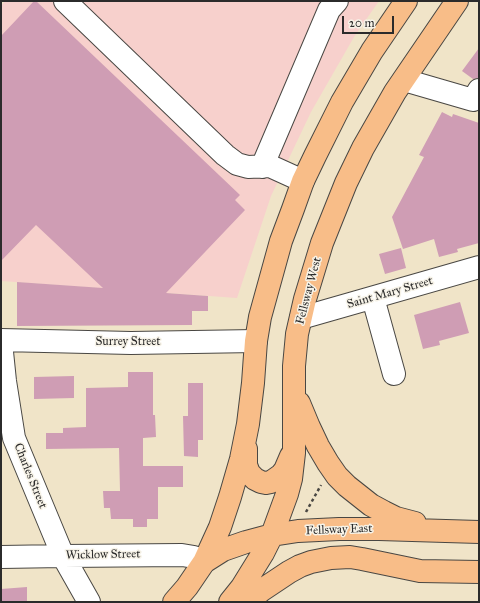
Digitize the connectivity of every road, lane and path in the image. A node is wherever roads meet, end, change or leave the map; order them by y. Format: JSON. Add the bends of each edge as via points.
{"nodes":[{"id":1,"x":65,"y":1,"type":"edge"},
{"id":2,"x":338,"y":1,"type":"edge"},
{"id":3,"x":406,"y":1,"type":"edge"},
{"id":4,"x":457,"y":1,"type":"edge"},
{"id":5,"x":404,"y":80,"type":"junction"},
{"id":6,"x":479,"y":90,"type":"edge"},
{"id":7,"x":262,"y":166,"type":"junction"},
{"id":8,"x":303,"y":181,"type":"junction"},
{"id":9,"x":479,"y":267,"type":"edge"},
{"id":10,"x":373,"y":298,"type":"junction"},
{"id":11,"x":301,"y":318,"type":"junction"},
{"id":12,"x":1,"y":341,"type":"edge"},
{"id":13,"x":256,"y":341,"type":"junction"},
{"id":14,"x":394,"y":374,"type":"dead end"},
{"id":15,"x":293,"y":389,"type":"junction"},
{"id":16,"x":248,"y":424,"type":"junction"},
{"id":17,"x":294,"y":442,"type":"junction"},
{"id":18,"x":323,"y":480,"type":"dead end"},
{"id":19,"x":304,"y":515,"type":"dead end"},
{"id":20,"x":455,"y":531,"type":"junction"},
{"id":21,"x":479,"y":532,"type":"edge"},
{"id":22,"x":272,"y":535,"type":"junction"},
{"id":23,"x":62,"y":556,"type":"junction"},
{"id":24,"x":1,"y":557,"type":"edge"},
{"id":25,"x":204,"y":562,"type":"junction"},
{"id":26,"x":479,"y":572,"type":"edge"},
{"id":27,"x":89,"y":602,"type":"edge"},
{"id":28,"x":174,"y":602,"type":"edge"},
{"id":29,"x":230,"y":602,"type":"edge"},
{"id":30,"x":248,"y":602,"type":"edge"}],
"edges":[{"from":1,"to":7,"type":"street","via":[[225,155],[237,164],[248,167]]},
{"from":2,"to":7,"type":"street","via":[[329,10]]},
{"from":3,"to":8,"type":"main road","via":[[357,76]]},
{"from":4,"to":5,"type":"main road","name":"Fellsway West"},
{"from":5,"to":6,"type":"street","via":[[473,100]]},
{"from":5,"to":11,"type":"main road","name":"Fellsway West","via":[[370,136],[346,183],[322,243]]},
{"from":7,"to":8,"type":"street","via":[[270,166]]},
{"from":8,"to":13,"type":"main road","via":[[273,266]]},
{"from":9,"to":10,"type":"street","name":"Saint Mary Street"},
{"from":10,"to":11,"type":"street","name":"Saint Mary Street"},
{"from":10,"to":14,"type":"street"},
{"from":11,"to":15,"type":"main road","name":"Fellsway West","via":[[295,349]]},
{"from":12,"to":13,"type":"street","name":"Surrey Street"},
{"from":12,"to":23,"type":"street","name":"Charles Street","via":[[14,438]]},
{"from":13,"to":16,"type":"main road"},
{"from":15,"to":17,"type":"main road","name":"Fellsway West"},
{"from":15,"to":20,"type":"main road","via":[[318,446],[337,476],[347,486],[371,505],[396,518]]},
{"from":16,"to":17,"type":"main road","via":[[246,465],[249,473],[261,482],[271,482],[285,470]]},
{"from":16,"to":25,"type":"main road","via":[[230,497]]},
{"from":17,"to":22,"type":"main road","name":"Fellsway West","via":[[289,487]]},
{"from":18,"to":19,"type":"path"},
{"from":20,"to":21,"type":"main road","name":"Fellsway East"},
{"from":20,"to":22,"type":"main road","name":"Fellsway East","via":[[339,529]]},
{"from":22,"to":25,"type":"main road","name":"Fellsway East","via":[[238,544]]},
{"from":22,"to":29,"type":"main road","name":"Fellsway West","via":[[249,576]]},
{"from":23,"to":24,"type":"street","name":"Wicklow Street"},
{"from":23,"to":25,"type":"street","name":"Wicklow Street","via":[[182,555]]},
{"from":23,"to":27,"type":"street","name":"Charles Street"},
{"from":25,"to":28,"type":"main road"},
{"from":26,"to":30,"type":"main road","via":[[420,571],[350,557],[332,558],[294,569]]}]}
